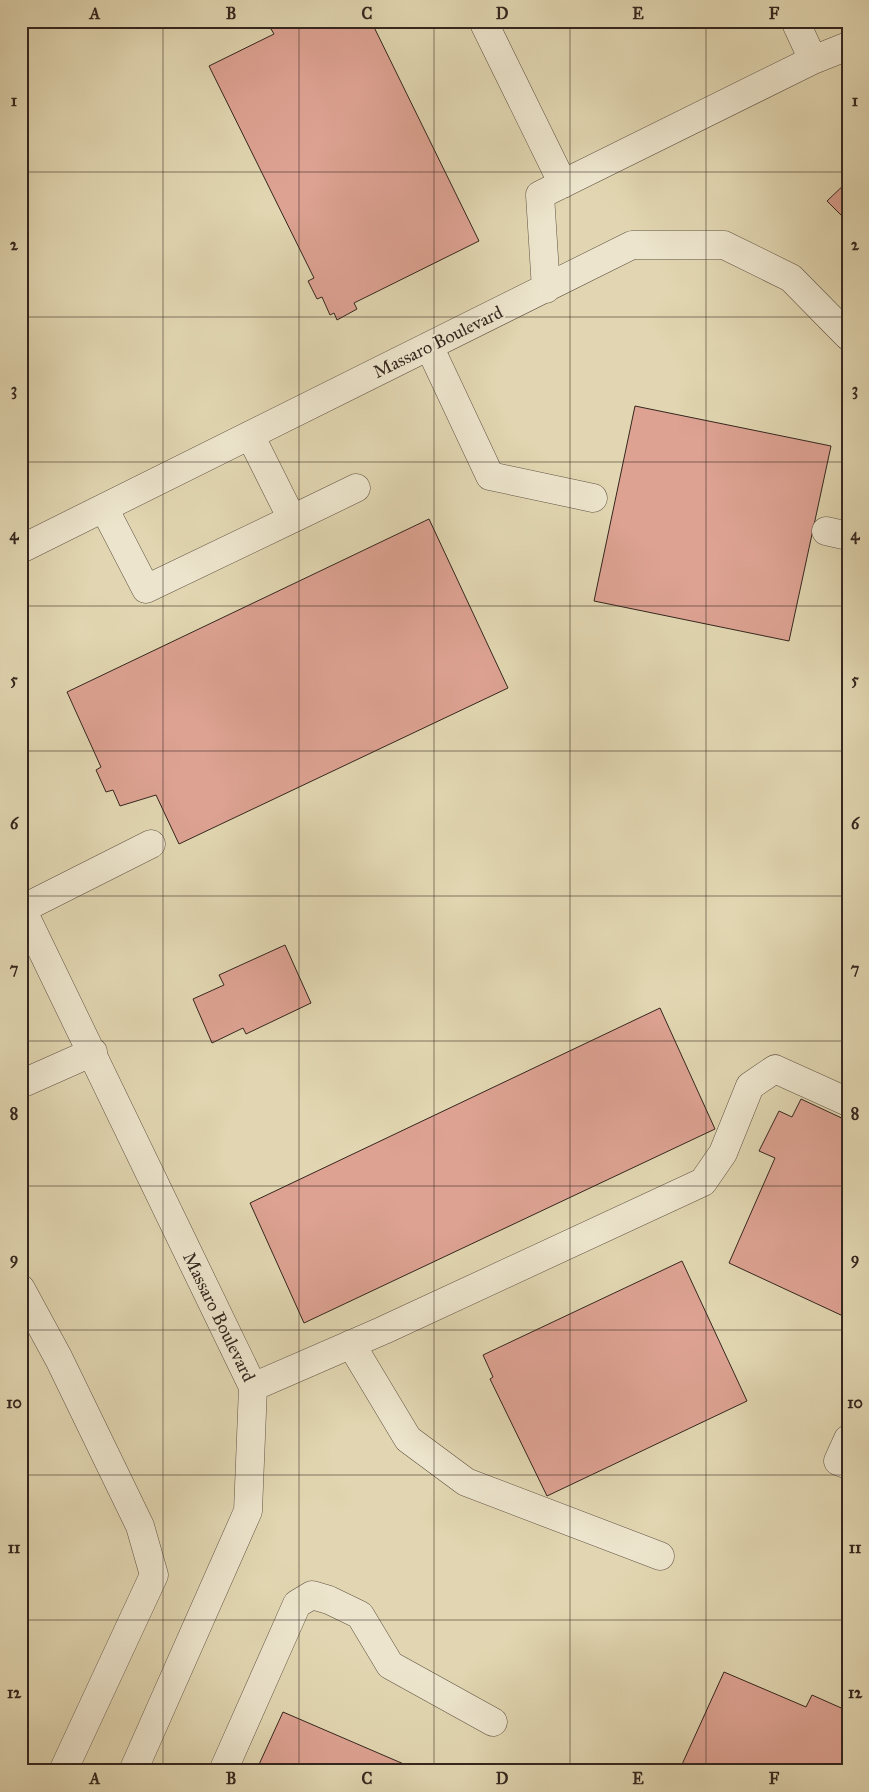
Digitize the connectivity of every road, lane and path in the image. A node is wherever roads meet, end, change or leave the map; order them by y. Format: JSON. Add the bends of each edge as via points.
{"nodes":[{"id":1,"x":483,"y":21,"type":"edge"},
{"id":2,"x":795,"y":21,"type":"edge"},
{"id":3,"x":848,"y":46,"type":"edge"},
{"id":4,"x":813,"y":60,"type":"junction"},
{"id":5,"x":563,"y":184,"type":"junction"},
{"id":6,"x":546,"y":289,"type":"junction"},
{"id":7,"x":848,"y":336,"type":"edge"},
{"id":8,"x":429,"y":346,"type":"junction"},
{"id":9,"x":250,"y":435,"type":"junction"},
{"id":10,"x":356,"y":488,"type":"dead end"},
{"id":11,"x":593,"y":498,"type":"dead end"},
{"id":12,"x":104,"y":508,"type":"junction"},
{"id":13,"x":292,"y":519,"type":"junction"},
{"id":14,"x":21,"y":548,"type":"edge"},
{"id":15,"x":152,"y":844,"type":"dead end"},
{"id":16,"x":22,"y":908,"type":"edge"},
{"id":17,"x":93,"y":1052,"type":"junction"},
{"id":18,"x":21,"y":1084,"type":"edge"},
{"id":19,"x":848,"y":1102,"type":"edge"},
{"id":20,"x":21,"y":1289,"type":"edge"},
{"id":21,"x":351,"y":1344,"type":"junction"},
{"id":22,"x":253,"y":1386,"type":"junction"},
{"id":23,"x":848,"y":1439,"type":"edge"},
{"id":24,"x":848,"y":1465,"type":"edge"},
{"id":25,"x":660,"y":1556,"type":"dead end"},
{"id":26,"x":493,"y":1722,"type":"dead end"},
{"id":27,"x":63,"y":1771,"type":"edge"},
{"id":28,"x":133,"y":1771,"type":"edge"},
{"id":29,"x":223,"y":1771,"type":"edge"}],
"edges":[{"from":1,"to":5,"type":"street"},
{"from":2,"to":4,"type":"street"},
{"from":3,"to":4,"type":"street"},
{"from":4,"to":5,"type":"street"},
{"from":5,"to":6,"type":"street","via":[[540,195]]},
{"from":6,"to":7,"type":"street","name":"Massaro Boulevard","via":[[632,246],[724,244],[791,278]]},
{"from":6,"to":8,"type":"street","name":"Massaro Boulevard"},
{"from":8,"to":9,"type":"street","name":"Massaro Boulevard"},
{"from":8,"to":11,"type":"street","via":[[490,476]]},
{"from":9,"to":12,"type":"street","name":"Massaro Boulevard"},
{"from":9,"to":13,"type":"street"},
{"from":10,"to":13,"type":"street"},
{"from":12,"to":13,"type":"street","via":[[146,589]]},
{"from":12,"to":14,"type":"street","name":"Massaro Boulevard"},
{"from":15,"to":16,"type":"street"},
{"from":16,"to":17,"type":"street","name":"Massaro Boulevard"},
{"from":17,"to":18,"type":"street"},
{"from":17,"to":22,"type":"street","name":"Massaro Boulevard"},
{"from":19,"to":21,"type":"street","via":[[776,1069],[750,1086],[723,1154],[703,1182]]},
{"from":20,"to":27,"type":"street","via":[[59,1359],[140,1526],[154,1575]]},
{"from":21,"to":22,"type":"street"},
{"from":21,"to":25,"type":"street","via":[[408,1439],[466,1482]]},
{"from":22,"to":28,"type":"street","name":"Massaro Boulevard","via":[[248,1511]]},
{"from":23,"to":24,"type":"street","via":[[838,1461]]},
{"from":26,"to":29,"type":"street","via":[[390,1665],[360,1615],[312,1595],[297,1604]]}]}
